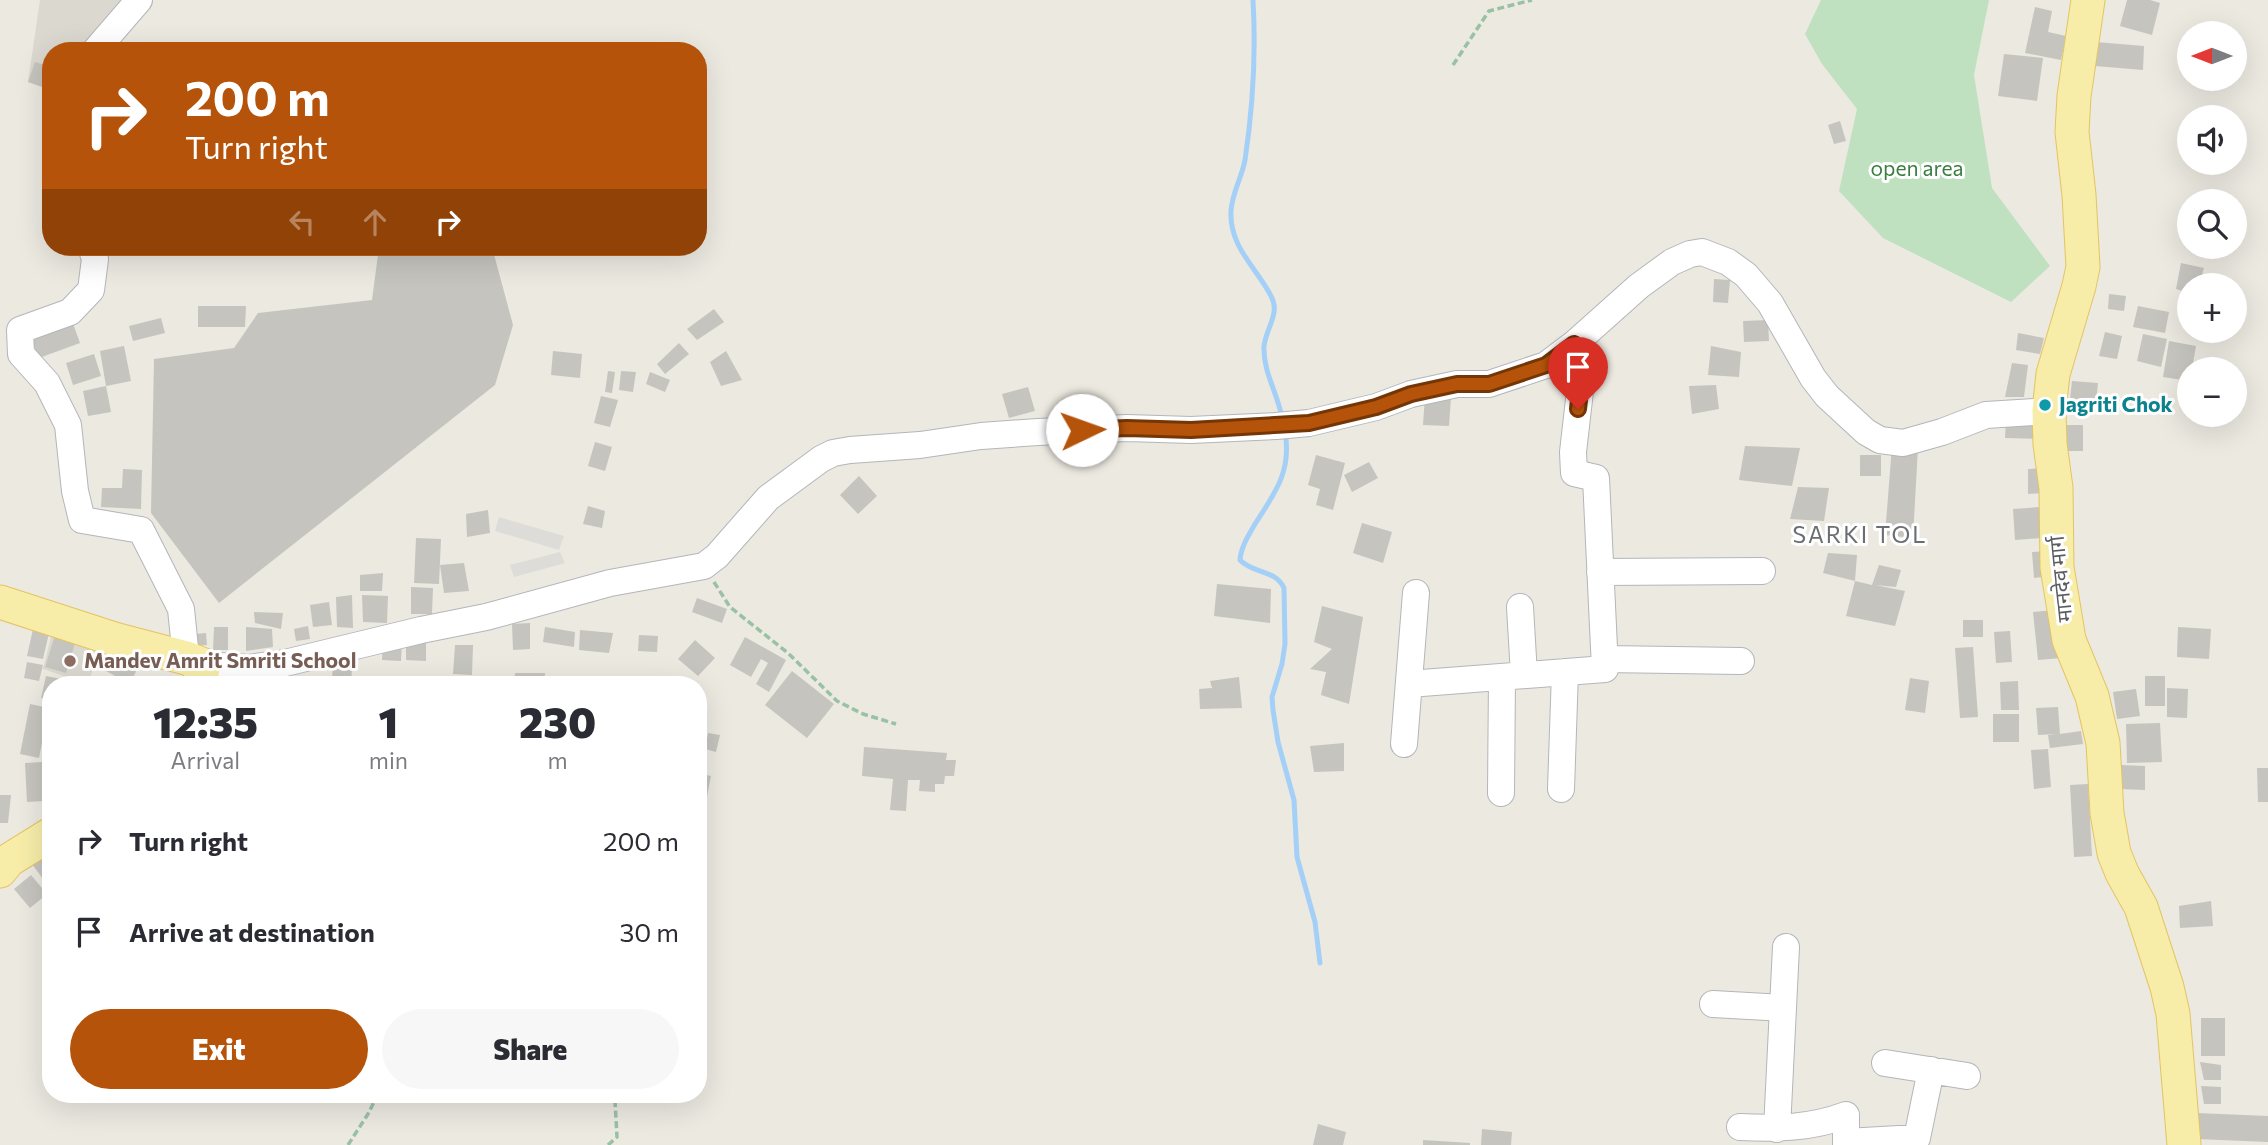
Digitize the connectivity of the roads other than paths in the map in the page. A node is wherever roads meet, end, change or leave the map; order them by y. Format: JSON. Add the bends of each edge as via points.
{"nodes":[{"id":1,"x":139,"y":0,"type":"edge"},
{"id":2,"x":2088,"y":0,"type":"edge"},
{"id":3,"x":102,"y":42,"type":"edge"},
{"id":4,"x":95,"y":256,"type":"edge"},
{"id":5,"x":1574,"y":344,"type":"junction"},
{"id":6,"x":2049,"y":411,"type":"junction"},
{"id":7,"x":1762,"y":571,"type":"dead end"},
{"id":8,"x":1600,"y":572,"type":"junction"},
{"id":9,"x":1416,"y":593,"type":"dead end"},
{"id":10,"x":0,"y":602,"type":"edge"},
{"id":11,"x":1520,"y":607,"type":"dead end"},
{"id":12,"x":1605,"y":659,"type":"junction"},
{"id":13,"x":1741,"y":661,"type":"dead end"},
{"id":14,"x":197,"y":669,"type":"edge"},
{"id":15,"x":1565,"y":672,"type":"junction"},
{"id":16,"x":1513,"y":676,"type":"junction"},
{"id":17,"x":1409,"y":684,"type":"junction"},
{"id":18,"x":1404,"y":744,"type":"dead end"},
{"id":19,"x":1561,"y":789,"type":"dead end"},
{"id":20,"x":1502,"y":793,"type":"dead end"},
{"id":21,"x":42,"y":840,"type":"edge"},
{"id":22,"x":0,"y":871,"type":"edge"},
{"id":23,"x":1786,"y":947,"type":"dead end"},
{"id":24,"x":1713,"y":1004,"type":"dead end"},
{"id":25,"x":1783,"y":1008,"type":"junction"},
{"id":26,"x":1885,"y":1063,"type":"dead end"},
{"id":27,"x":1931,"y":1070,"type":"junction"},
{"id":28,"x":1967,"y":1076,"type":"dead end"},
{"id":29,"x":1741,"y":1127,"type":"dead end"},
{"id":30,"x":1777,"y":1129,"type":"junction"},
{"id":31,"x":1846,"y":1143,"type":"edge"},
{"id":32,"x":2184,"y":1145,"type":"edge"}],
"edges":[{"from":1,"to":3,"type":"street"},
{"from":2,"to":6,"type":"main road","name":"मानदेव मार्ग","via":[[2072,132],[2083,267],[2053,374]]},
{"from":4,"to":14,"type":"street","via":[[92,290],[70,312],[20,330],[21,354],[47,383],[68,425],[82,520],[141,530],[181,609]]},
{"from":5,"to":6,"type":"street","via":[[1672,262],[1702,252],[1746,275],[1770,303],[1827,396],[1880,440],[1903,443],[1986,415]]},
{"from":5,"to":8,"type":"street","via":[[1583,365],[1574,473],[1596,478]]},
{"from":5,"to":14,"type":"street","via":[[1546,365],[1489,384],[1445,386],[1309,423],[1038,432],[833,453],[768,498],[704,566],[610,583],[285,663]]},
{"from":6,"to":32,"type":"main road","name":"मानदेव मार्ग","via":[[2057,568],[2068,640],[2092,696],[2103,743],[2114,853],[2141,907],[2167,987]]},
{"from":7,"to":8,"type":"street"},
{"from":8,"to":12,"type":"street"},
{"from":9,"to":17,"type":"street"},
{"from":10,"to":14,"type":"main road"},
{"from":11,"to":16,"type":"street"},
{"from":12,"to":13,"type":"street"},
{"from":12,"to":15,"type":"street","via":[[1605,669]]},
{"from":15,"to":16,"type":"street"},
{"from":15,"to":19,"type":"street"},
{"from":16,"to":17,"type":"street"},
{"from":16,"to":20,"type":"street"},
{"from":17,"to":18,"type":"street"},
{"from":21,"to":22,"type":"main road"},
{"from":23,"to":25,"type":"street"},
{"from":24,"to":25,"type":"street"},
{"from":25,"to":30,"type":"street"},
{"from":26,"to":27,"type":"street"},
{"from":27,"to":28,"type":"street"},
{"from":27,"to":31,"type":"street","via":[[1917,1138]]},
{"from":29,"to":30,"type":"street"},
{"from":30,"to":31,"type":"street","via":[[1846,1115]]}]}
